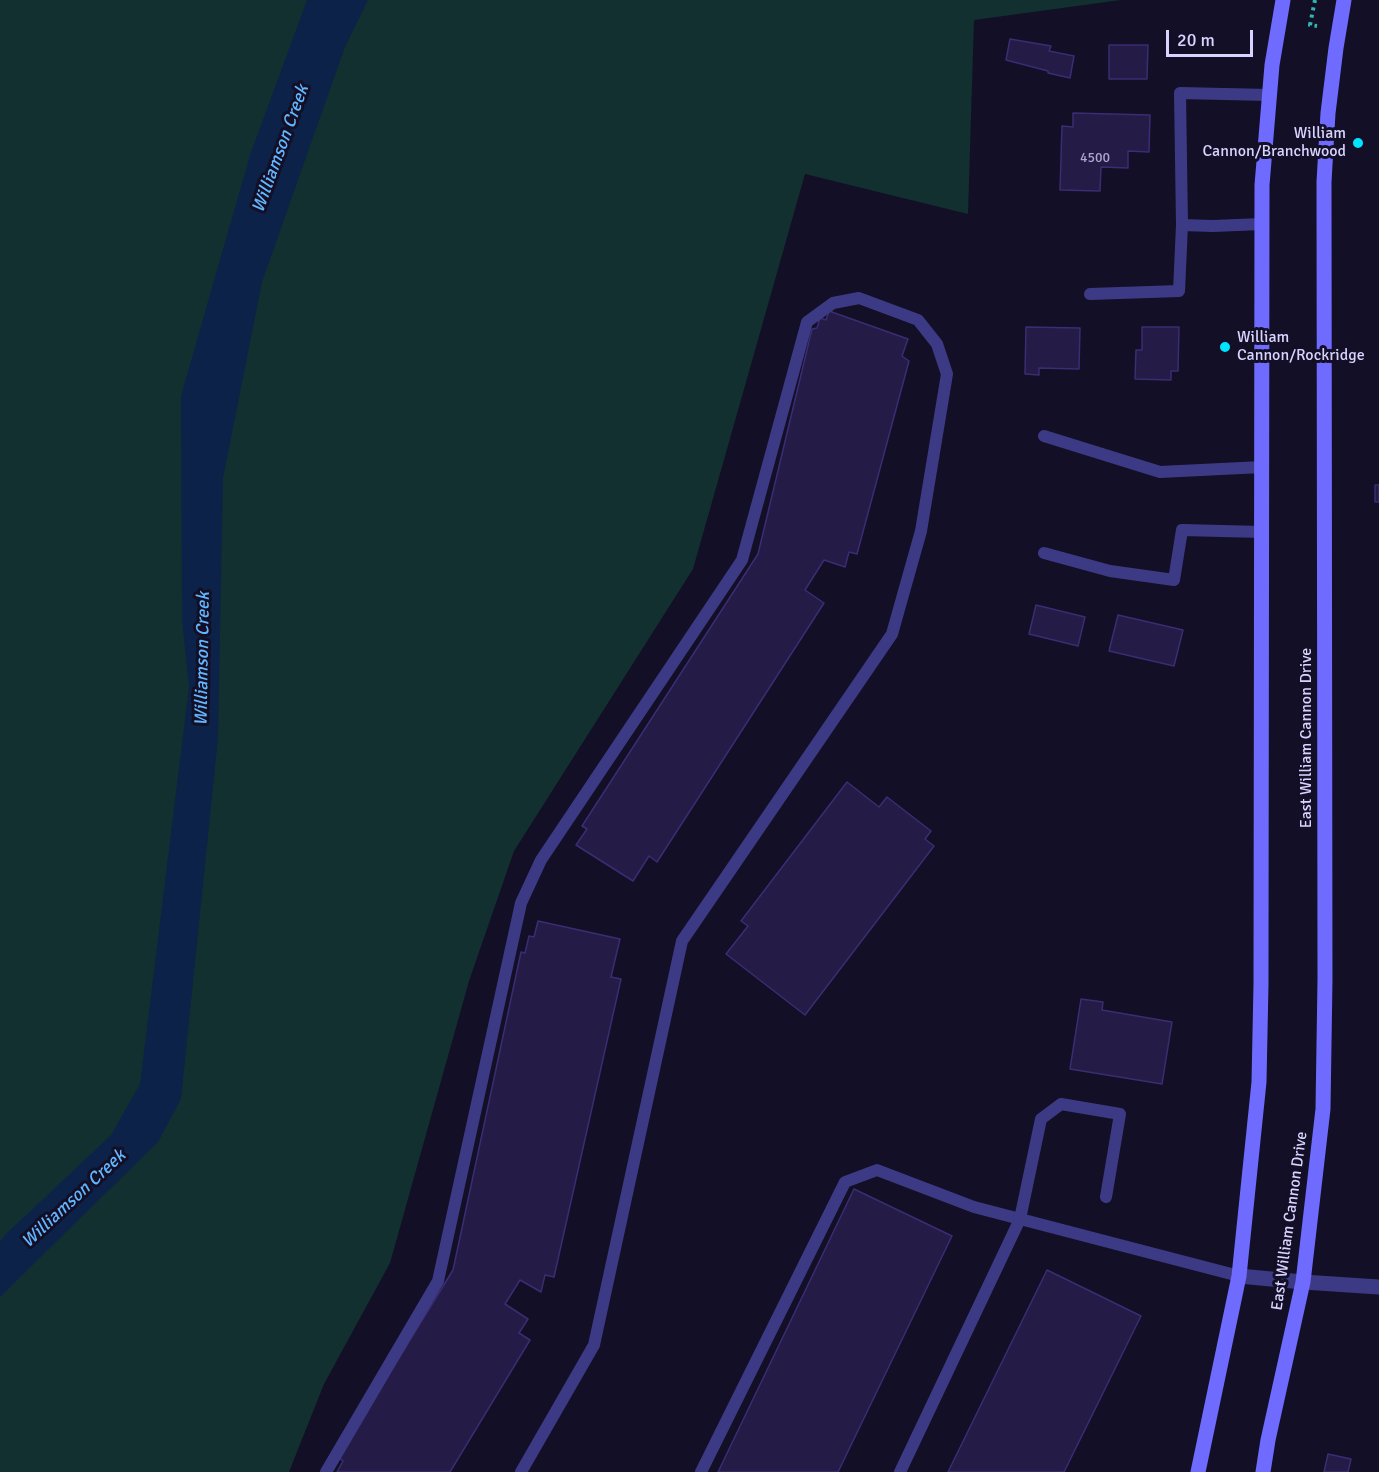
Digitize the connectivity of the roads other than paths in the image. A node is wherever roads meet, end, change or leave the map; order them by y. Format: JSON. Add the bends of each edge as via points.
{"nodes":[{"id":1,"x":1283,"y":0,"type":"edge"},
{"id":2,"x":1344,"y":0,"type":"edge"},
{"id":3,"x":1269,"y":95,"type":"junction"},
{"id":4,"x":1262,"y":224,"type":"junction"},
{"id":5,"x":1182,"y":225,"type":"junction"},
{"id":6,"x":1090,"y":294,"type":"dead end"},
{"id":7,"x":1044,"y":436,"type":"dead end"},
{"id":8,"x":1262,"y":466,"type":"junction"},
{"id":9,"x":1262,"y":532,"type":"junction"},
{"id":10,"x":1044,"y":553,"type":"dead end"},
{"id":11,"x":1106,"y":1197,"type":"dead end"},
{"id":12,"x":1020,"y":1220,"type":"junction"},
{"id":13,"x":1239,"y":1276,"type":"junction"},
{"id":14,"x":1303,"y":1282,"type":"junction"},
{"id":15,"x":1379,"y":1287,"type":"edge"},
{"id":16,"x":326,"y":1472,"type":"edge"},
{"id":17,"x":521,"y":1472,"type":"edge"},
{"id":18,"x":701,"y":1472,"type":"edge"},
{"id":19,"x":900,"y":1472,"type":"edge"},
{"id":20,"x":1198,"y":1472,"type":"edge"},
{"id":21,"x":1263,"y":1472,"type":"edge"}],
"edges":[{"from":1,"to":3,"type":"main road"},
{"from":2,"to":14,"type":"main road","name":"East William Cannon Drive","via":[[1328,113],[1324,182],[1323,1109]]},
{"from":3,"to":4,"type":"main road"},
{"from":3,"to":5,"type":"lane","via":[[1180,93]]},
{"from":4,"to":5,"type":"lane"},
{"from":4,"to":8,"type":"main road"},
{"from":5,"to":6,"type":"lane","via":[[1179,291]]},
{"from":7,"to":8,"type":"lane","via":[[1160,472]]},
{"from":8,"to":9,"type":"main road"},
{"from":9,"to":10,"type":"lane","via":[[1182,530],[1174,580],[1110,571]]},
{"from":9,"to":13,"type":"main road","via":[[1259,1082]]},
{"from":11,"to":12,"type":"lane","via":[[1120,1114],[1061,1104],[1041,1119]]},
{"from":12,"to":13,"type":"lane"},
{"from":12,"to":18,"type":"lane","via":[[974,1208],[877,1170],[845,1182]]},
{"from":12,"to":19,"type":"lane"},
{"from":13,"to":14,"type":"street"},
{"from":13,"to":20,"type":"main road"},
{"from":14,"to":15,"type":"street"},
{"from":14,"to":21,"type":"main road","name":"East William Cannon Drive"},
{"from":16,"to":17,"type":"lane","via":[[438,1281],[520,903],[541,860],[742,560],[807,322],[833,303],[859,298],[918,320],[937,344],[947,374],[921,531],[892,634],[682,941],[594,1345]]}]}
